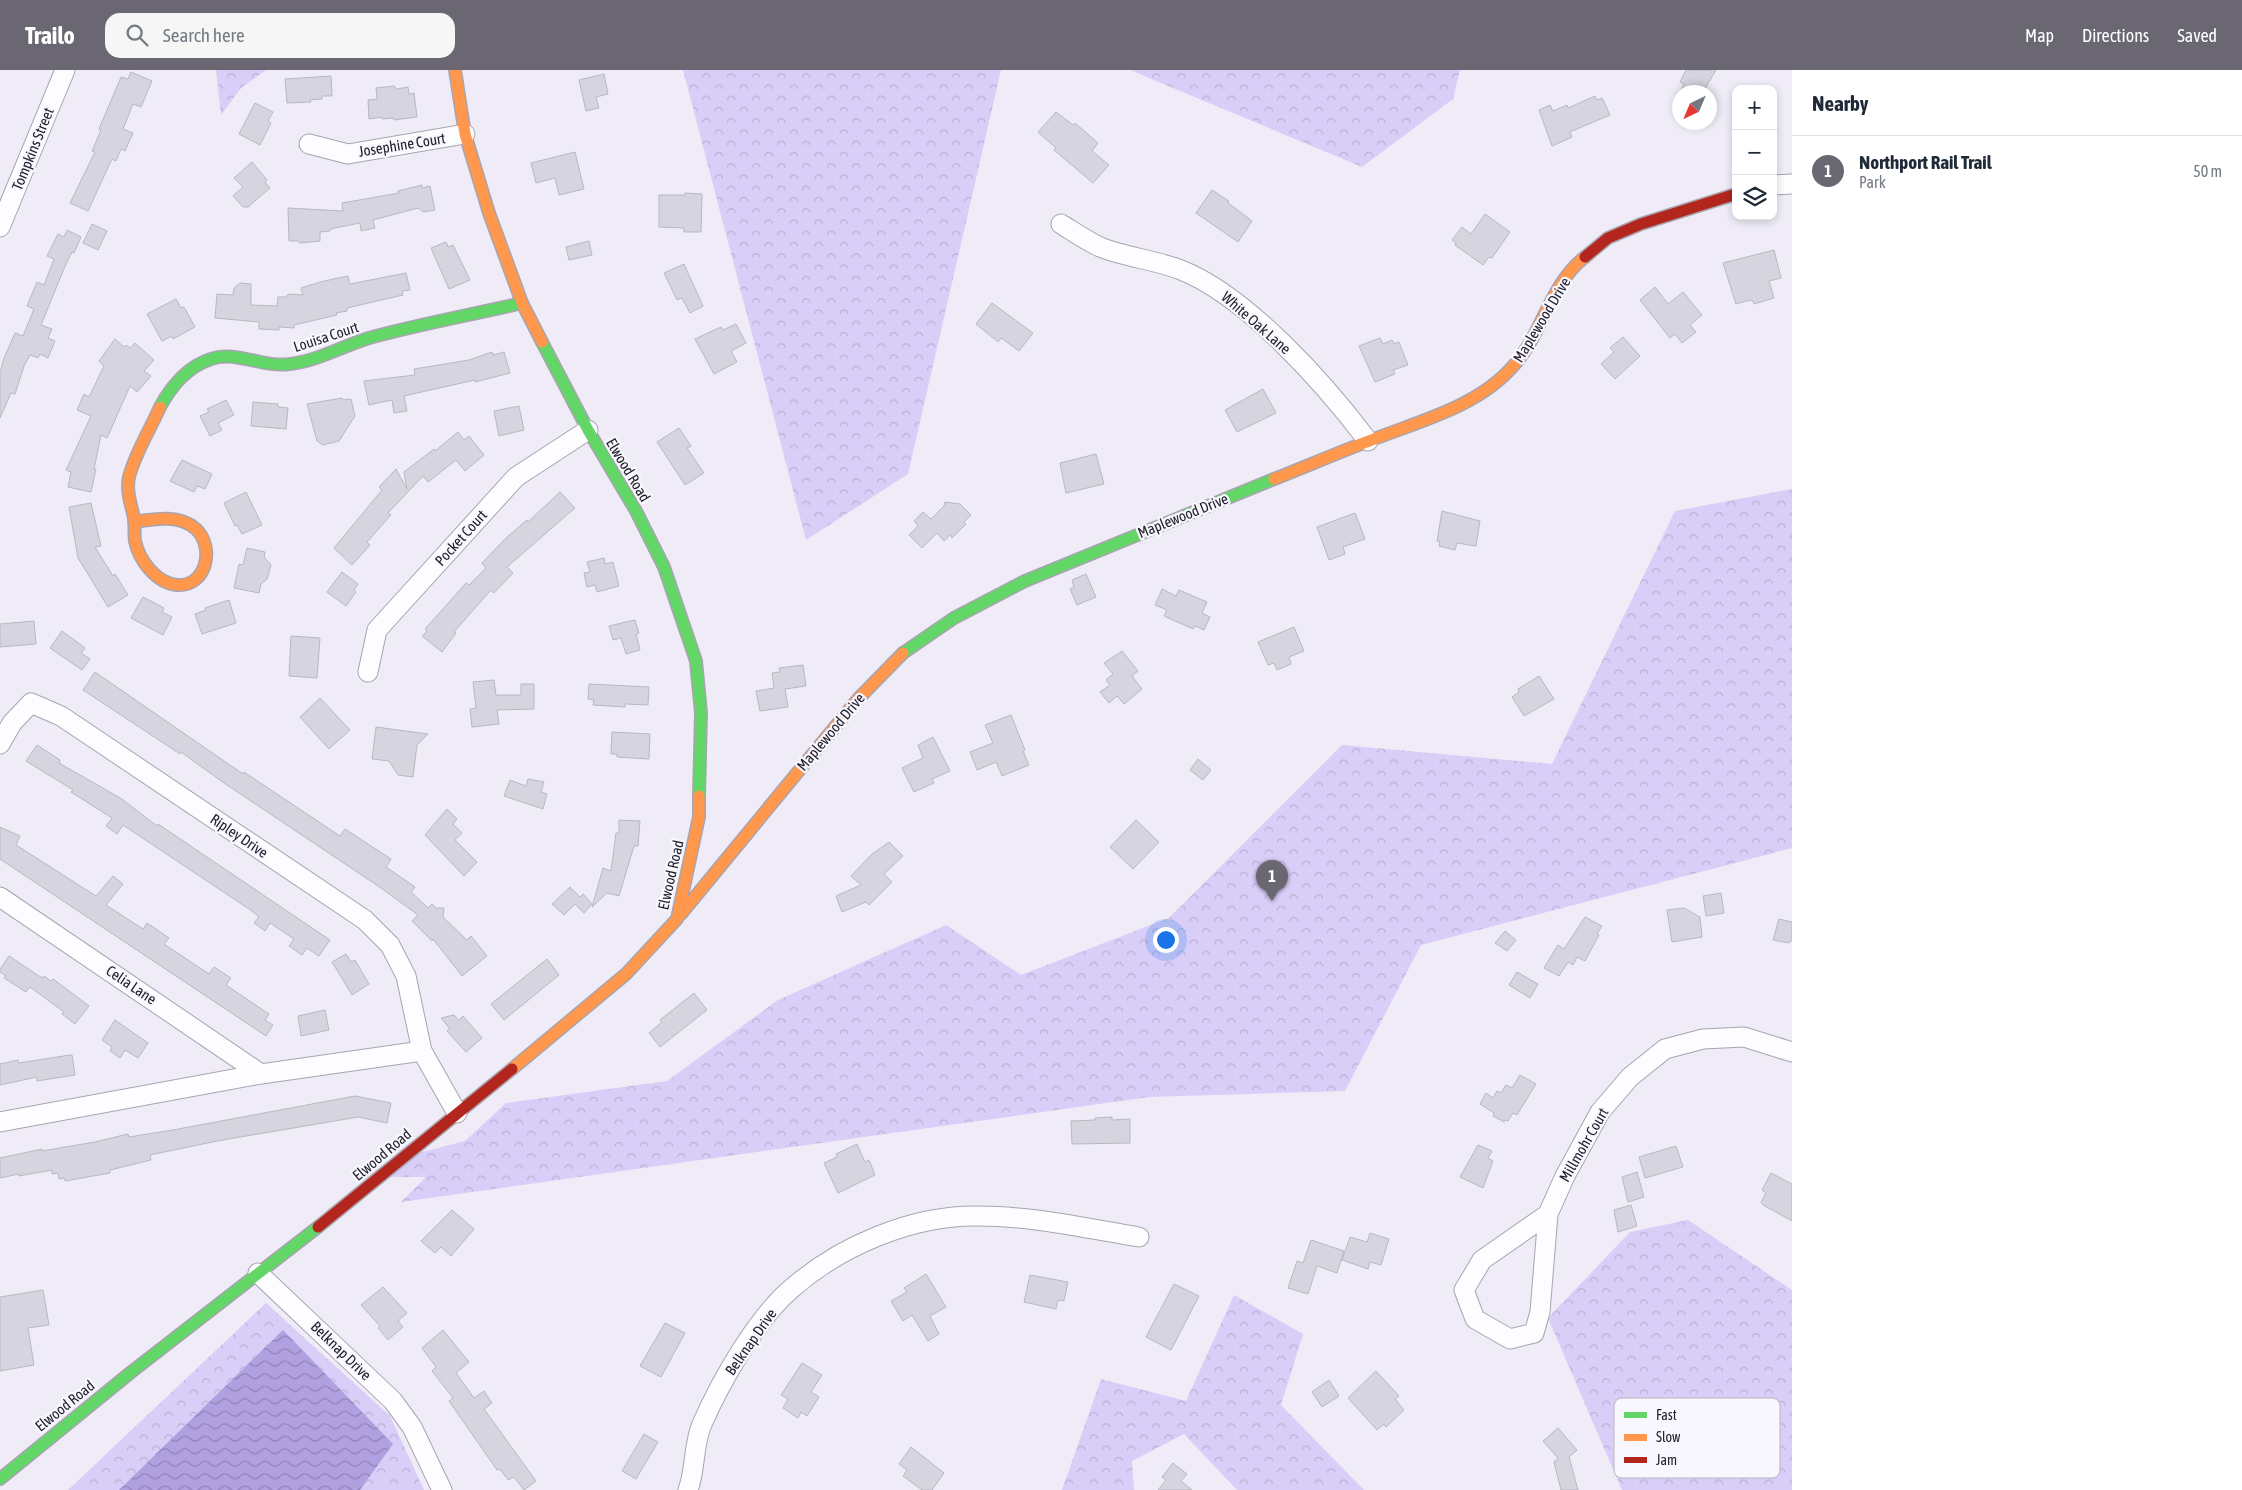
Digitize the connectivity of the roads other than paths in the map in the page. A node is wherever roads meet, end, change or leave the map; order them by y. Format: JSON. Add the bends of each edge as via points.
{"nodes":[{"id":1,"x":65,"y":70,"type":"edge"},
{"id":2,"x":455,"y":70,"type":"edge"},
{"id":3,"x":465,"y":134,"type":"junction"},
{"id":4,"x":310,"y":144,"type":"dead end"},
{"id":5,"x":1792,"y":184,"type":"edge"},
{"id":6,"x":1777,"y":185,"type":"edge"},
{"id":7,"x":1732,"y":195,"type":"edge"},
{"id":8,"x":1061,"y":224,"type":"dead end"},
{"id":9,"x":0,"y":227,"type":"edge"},
{"id":10,"x":522,"y":303,"type":"junction"},
{"id":11,"x":588,"y":430,"type":"junction"},
{"id":12,"x":1368,"y":441,"type":"junction"},
{"id":13,"x":134,"y":522,"type":"junction"},
{"id":14,"x":368,"y":672,"type":"dead end"},
{"id":15,"x":0,"y":744,"type":"edge"},
{"id":16,"x":0,"y":897,"type":"edge"},
{"id":17,"x":677,"y":919,"type":"junction"},
{"id":18,"x":422,"y":1052,"type":"junction"},
{"id":19,"x":1792,"y":1052,"type":"edge"},
{"id":20,"x":261,"y":1074,"type":"junction"},
{"id":21,"x":457,"y":1112,"type":"junction"},
{"id":22,"x":0,"y":1122,"type":"edge"},
{"id":23,"x":1548,"y":1214,"type":"junction"},
{"id":24,"x":1139,"y":1237,"type":"dead end"},
{"id":25,"x":258,"y":1273,"type":"junction"},
{"id":26,"x":0,"y":1479,"type":"edge"},
{"id":27,"x":442,"y":1490,"type":"edge"},
{"id":28,"x":688,"y":1490,"type":"edge"}],
"edges":[{"from":1,"to":9,"type":"street","name":"Tompkins Street"},
{"from":2,"to":3,"type":"street","name":"Elwood Road"},
{"from":3,"to":4,"type":"street","name":"Josephine Court","via":[[348,154]]},
{"from":3,"to":10,"type":"street","name":"Elwood Road","via":[[489,213]]},
{"from":5,"to":6,"type":"street"},
{"from":7,"to":12,"type":"street","name":"Maplewood Drive","via":[[1608,238],[1579,261],[1556,292],[1536,334],[1515,365],[1489,388],[1456,408]]},
{"from":8,"to":12,"type":"street","name":"White Oak Lane","via":[[1101,247],[1182,270],[1220,292],[1252,316],[1338,400]]},
{"from":10,"to":11,"type":"street","name":"Elwood Road"},
{"from":10,"to":13,"type":"street","name":"Louisa Court","via":[[378,336],[306,362],[278,366],[230,355],[204,360],[182,376],[165,398],[132,468],[128,498]]},
{"from":11,"to":14,"type":"street","name":"Pocket Court","via":[[516,477],[377,630]]},
{"from":11,"to":17,"type":"street","name":"Elwood Road","via":[[636,511],[664,567],[696,661],[701,712],[699,817]]},
{"from":12,"to":17,"type":"street","name":"Maplewood Drive","via":[[1025,581],[954,618],[898,656],[858,699]]},
{"from":13,"to":13,"type":"street","name":"Louisa Court","via":[[139,553],[157,576],[176,585],[188,584],[204,571],[208,557],[206,546],[194,526],[176,518]]},
{"from":15,"to":18,"type":"street","name":"Ripley Drive","via":[[12,723],[31,703],[61,716],[364,920],[390,945],[406,976]]},
{"from":16,"to":20,"type":"street","name":"Celia Lane"},
{"from":17,"to":21,"type":"street","name":"Elwood Road","via":[[626,974],[486,1092]]},
{"from":18,"to":20,"type":"street"},
{"from":18,"to":21,"type":"street","name":"Ripley Drive"},
{"from":19,"to":23,"type":"street","name":"Millmohr Court","via":[[1744,1037],[1703,1039],[1665,1049],[1630,1077],[1600,1112]]},
{"from":20,"to":22,"type":"street"},
{"from":21,"to":25,"type":"street","name":"Elwood Road"},
{"from":23,"to":23,"type":"street","name":"Millmohr Court","via":[[1482,1260],[1464,1290],[1475,1319],[1510,1339],[1534,1333],[1540,1312]]},
{"from":24,"to":28,"type":"street","name":"Belknap Drive","via":[[1035,1220],[976,1216],[927,1221],[878,1236],[829,1261],[790,1289],[761,1322],[717,1392],[701,1426]]},
{"from":25,"to":26,"type":"street","name":"Elwood Road"},
{"from":25,"to":27,"type":"street","name":"Belknap Drive","via":[[393,1401],[412,1427]]}]}
